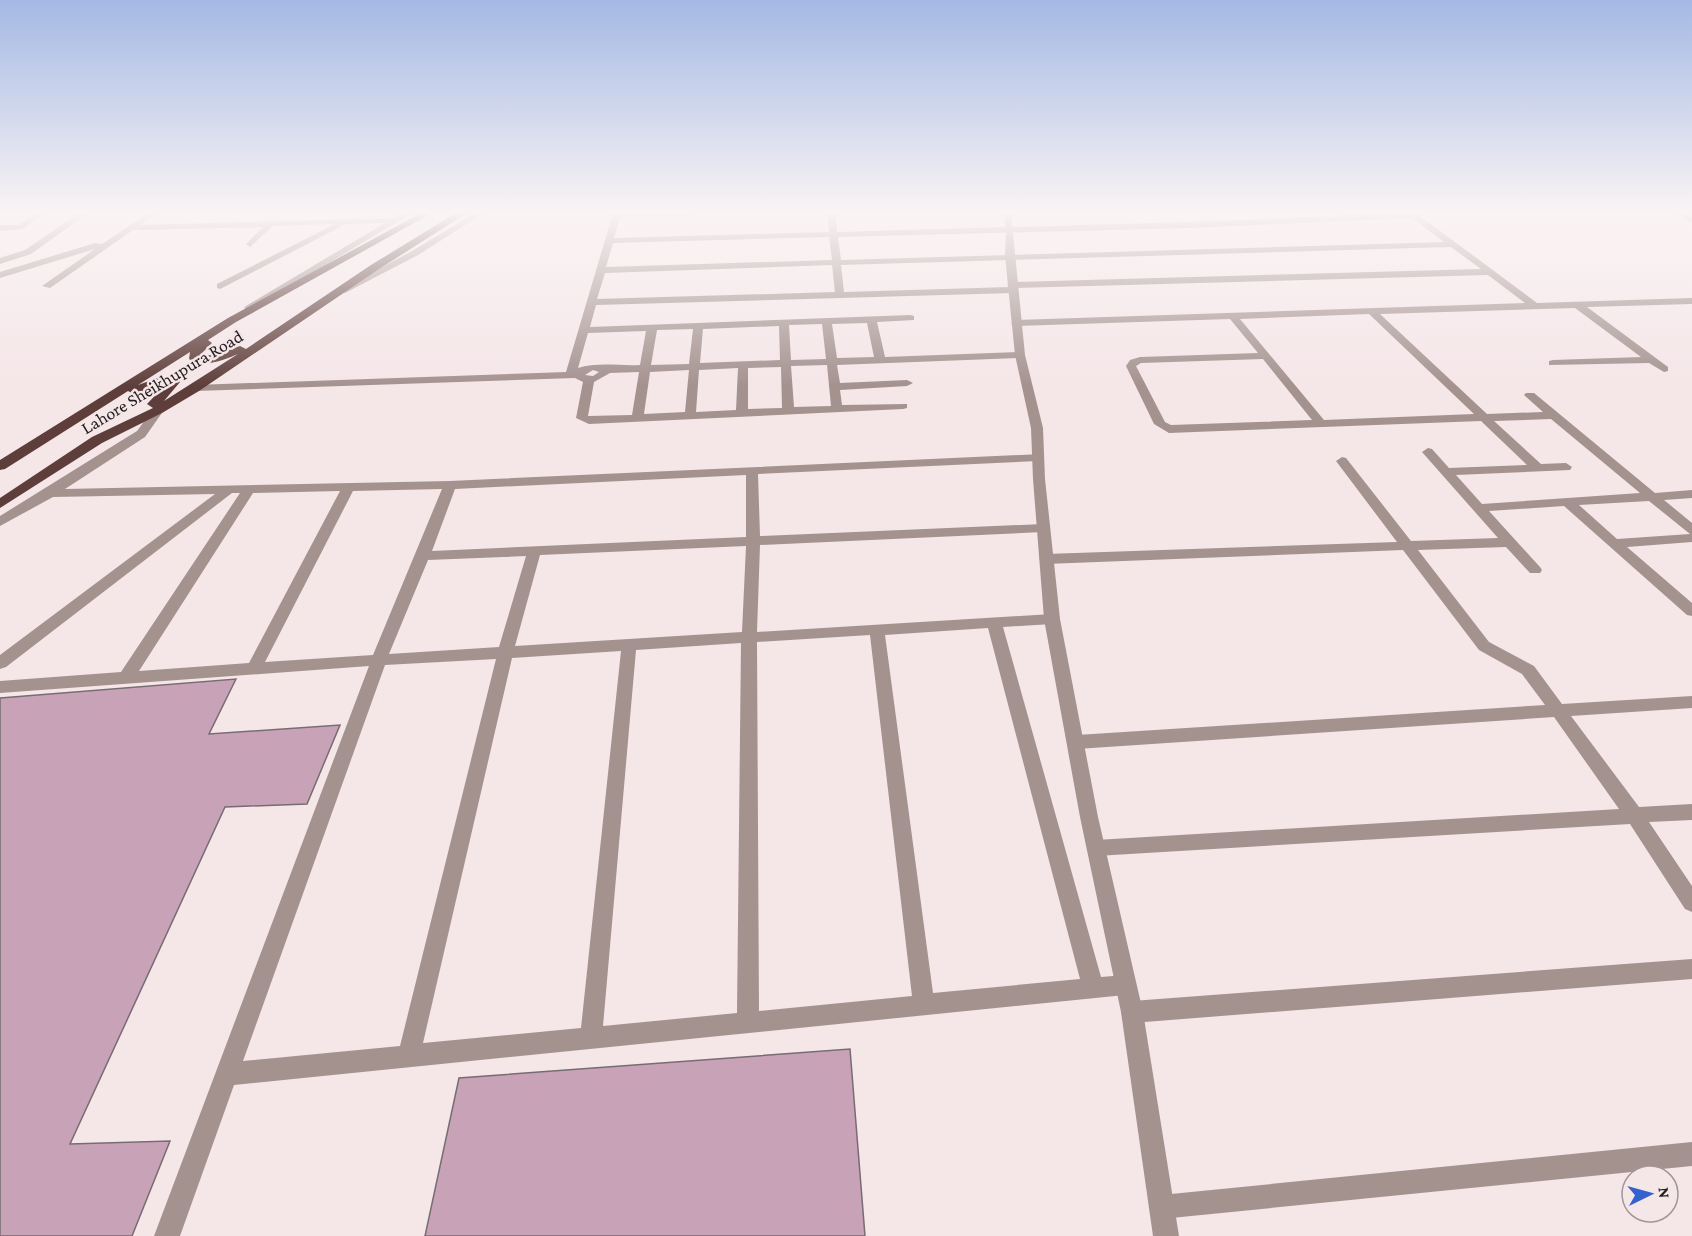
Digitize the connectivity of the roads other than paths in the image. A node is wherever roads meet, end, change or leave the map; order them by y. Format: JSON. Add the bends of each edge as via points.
{"nodes":[{"id":1,"x":600,"y":270,"type":"edge"},
{"id":2,"x":69,"y":271,"type":"edge"},
{"id":3,"x":250,"y":271,"type":"edge"},
{"id":4,"x":310,"y":271,"type":"edge"},
{"id":5,"x":322,"y":271,"type":"edge"},
{"id":6,"x":371,"y":271,"type":"edge"},
{"id":7,"x":380,"y":271,"type":"edge"},
{"id":8,"x":837,"y":271,"type":"edge"},
{"id":9,"x":1010,"y":271,"type":"edge"},
{"id":10,"x":1489,"y":272,"type":"joint"},
{"id":11,"x":47,"y":286,"type":"dead end"},
{"id":12,"x":220,"y":286,"type":"dead end"},
{"id":13,"x":1012,"y":287,"type":"junction"},
{"id":14,"x":333,"y":295,"type":"junction"},
{"id":15,"x":840,"y":295,"type":"junction"},
{"id":16,"x":1692,"y":301,"type":"edge"},
{"id":17,"x":591,"y":302,"type":"junction"},
{"id":18,"x":1578,"y":305,"type":"junction"},
{"id":19,"x":1535,"y":306,"type":"junction"},
{"id":20,"x":1371,"y":311,"type":"junction"},
{"id":21,"x":1233,"y":316,"type":"junction"},
{"id":22,"x":909,"y":318,"type":"dead end"},
{"id":23,"x":871,"y":319,"type":"junction"},
{"id":24,"x":232,"y":320,"type":"junction"},
{"id":25,"x":827,"y":321,"type":"junction"},
{"id":26,"x":784,"y":322,"type":"junction"},
{"id":27,"x":1016,"y":323,"type":"junction"},
{"id":28,"x":698,"y":325,"type":"junction"},
{"id":29,"x":287,"y":327,"type":"junction"},
{"id":30,"x":652,"y":327,"type":"junction"},
{"id":31,"x":583,"y":330,"type":"junction"},
{"id":32,"x":1020,"y":355,"type":"junction"},
{"id":33,"x":1264,"y":356,"type":"junction"},
{"id":34,"x":880,"y":359,"type":"junction"},
{"id":35,"x":1652,"y":360,"type":"junction"},
{"id":36,"x":830,"y":361,"type":"junction"},
{"id":37,"x":786,"y":363,"type":"junction"},
{"id":38,"x":1553,"y":363,"type":"dead end"},
{"id":39,"x":743,"y":365,"type":"junction"},
{"id":40,"x":695,"y":366,"type":"junction"},
{"id":41,"x":645,"y":368,"type":"junction"},
{"id":42,"x":1664,"y":369,"type":"dead end"},
{"id":43,"x":579,"y":377,"type":"junction"},
{"id":44,"x":907,"y":383,"type":"dead end"},
{"id":45,"x":834,"y":387,"type":"junction"},
{"id":46,"x":195,"y":388,"type":"junction"},
{"id":47,"x":1530,"y":395,"type":"dead end"},
{"id":48,"x":903,"y":406,"type":"dead end"},
{"id":49,"x":837,"y":409,"type":"junction"},
{"id":50,"x":158,"y":410,"type":"junction"},
{"id":51,"x":788,"y":411,"type":"junction"},
{"id":52,"x":84,"y":413,"type":"junction"},
{"id":53,"x":742,"y":413,"type":"junction"},
{"id":54,"x":1553,"y":415,"type":"junction"},
{"id":55,"x":690,"y":416,"type":"junction"},
{"id":56,"x":1484,"y":417,"type":"junction"},
{"id":57,"x":637,"y":418,"type":"junction"},
{"id":58,"x":1320,"y":423,"type":"junction"},
{"id":59,"x":127,"y":424,"type":"junction"},
{"id":60,"x":1428,"y":452,"type":"dead end"},
{"id":61,"x":1038,"y":458,"type":"junction"},
{"id":62,"x":1342,"y":461,"type":"dead end"},
{"id":63,"x":1,"y":464,"type":"edge"},
{"id":64,"x":1566,"y":467,"type":"dead end"},
{"id":65,"x":1538,"y":468,"type":"junction"},
{"id":66,"x":752,"y":471,"type":"junction"},
{"id":67,"x":1446,"y":472,"type":"junction"},
{"id":68,"x":450,"y":485,"type":"junction"},
{"id":69,"x":349,"y":487,"type":"junction"},
{"id":70,"x":228,"y":490,"type":"junction"},
{"id":71,"x":248,"y":490,"type":"junction"},
{"id":72,"x":51,"y":493,"type":"junction"},
{"id":73,"x":1692,"y":494,"type":"edge"},
{"id":74,"x":1651,"y":497,"type":"junction"},
{"id":75,"x":1567,"y":502,"type":"junction"},
{"id":76,"x":0,"y":504,"type":"edge"},
{"id":77,"x":1479,"y":508,"type":"junction"},
{"id":78,"x":0,"y":522,"type":"edge"},
{"id":79,"x":1043,"y":528,"type":"junction"},
{"id":80,"x":1692,"y":530,"type":"edge"},
{"id":81,"x":1692,"y":538,"type":"edge"},
{"id":82,"x":753,"y":541,"type":"junction"},
{"id":83,"x":1510,"y":542,"type":"junction"},
{"id":84,"x":1616,"y":543,"type":"junction"},
{"id":85,"x":1406,"y":546,"type":"junction"},
{"id":86,"x":534,"y":551,"type":"junction"},
{"id":87,"x":423,"y":556,"type":"junction"},
{"id":88,"x":1046,"y":559,"type":"junction"},
{"id":89,"x":1535,"y":570,"type":"dead end"},
{"id":90,"x":1692,"y":611,"type":"edge"},
{"id":91,"x":1052,"y":619,"type":"junction"},
{"id":92,"x":994,"y":623,"type":"junction"},
{"id":93,"x":877,"y":630,"type":"junction"},
{"id":94,"x":749,"y":638,"type":"junction"},
{"id":95,"x":629,"y":645,"type":"junction"},
{"id":96,"x":505,"y":653,"type":"junction"},
{"id":97,"x":379,"y":660,"type":"junction"},
{"id":98,"x":0,"y":663,"type":"edge"},
{"id":99,"x":254,"y":669,"type":"junction"},
{"id":100,"x":126,"y":678,"type":"junction"},
{"id":101,"x":0,"y":687,"type":"edge"},
{"id":102,"x":1692,"y":702,"type":"edge"},
{"id":103,"x":1560,"y":711,"type":"junction"},
{"id":104,"x":1077,"y":742,"type":"junction"},
{"id":105,"x":1692,"y":812,"type":"edge"},
{"id":106,"x":1635,"y":816,"type":"junction"},
{"id":107,"x":1096,"y":848,"type":"junction"},
{"id":108,"x":1692,"y":903,"type":"edge"},
{"id":109,"x":1692,"y":969,"type":"edge"},
{"id":110,"x":1125,"y":985,"type":"junction"},
{"id":111,"x":1094,"y":988,"type":"junction"},
{"id":112,"x":924,"y":1005,"type":"junction"},
{"id":113,"x":1132,"y":1012,"type":"junction"},
{"id":114,"x":748,"y":1023,"type":"junction"},
{"id":115,"x":591,"y":1038,"type":"junction"},
{"id":116,"x":409,"y":1056,"type":"junction"},
{"id":117,"x":227,"y":1074,"type":"junction"},
{"id":118,"x":1692,"y":1154,"type":"edge"},
{"id":119,"x":1161,"y":1207,"type":"junction"},
{"id":120,"x":167,"y":1236,"type":"edge"},
{"id":121,"x":1166,"y":1236,"type":"edge"}],
"edges":[{"from":1,"to":17,"type":"street"},
{"from":2,"to":11,"type":"street"},
{"from":3,"to":12,"type":"street"},
{"from":4,"to":24,"type":"street"},
{"from":5,"to":24,"type":"highway","name":"Lahore Sheikhupura Road"},
{"from":6,"to":14,"type":"highway","name":"Lahore Sheikhupura Road"},
{"from":7,"to":14,"type":"street"},
{"from":8,"to":15,"type":"street"},
{"from":9,"to":13,"type":"street"},
{"from":10,"to":13,"type":"street"},
{"from":10,"to":19,"type":"street"},
{"from":13,"to":15,"type":"street"},
{"from":13,"to":27,"type":"street"},
{"from":14,"to":29,"type":"highway","name":"Lahore Sheikhupura Road"},
{"from":15,"to":17,"type":"street"},
{"from":16,"to":18,"type":"street"},
{"from":17,"to":31,"type":"street"},
{"from":18,"to":19,"type":"street"},
{"from":18,"to":35,"type":"street"},
{"from":19,"to":20,"type":"street"},
{"from":20,"to":21,"type":"street"},
{"from":20,"to":56,"type":"street"},
{"from":21,"to":27,"type":"street"},
{"from":21,"to":33,"type":"street"},
{"from":22,"to":23,"type":"street"},
{"from":23,"to":25,"type":"street"},
{"from":23,"to":34,"type":"street"},
{"from":24,"to":29,"type":"highway","via":[[196,351],[195,359],[228,355]]},
{"from":24,"to":52,"type":"highway","name":"Lahore Sheikhupura Road"},
{"from":25,"to":26,"type":"street"},
{"from":25,"to":36,"type":"street"},
{"from":26,"to":28,"type":"street"},
{"from":26,"to":37,"type":"street"},
{"from":27,"to":32,"type":"street"},
{"from":28,"to":30,"type":"street"},
{"from":28,"to":40,"type":"street"},
{"from":29,"to":46,"type":"highway","name":"Lahore Sheikhupura Road"},
{"from":30,"to":31,"type":"street"},
{"from":30,"to":41,"type":"street"},
{"from":31,"to":43,"type":"street"},
{"from":32,"to":34,"type":"street"},
{"from":32,"to":61,"type":"street","via":[[1036,428]]},
{"from":33,"to":58,"type":"street"},
{"from":33,"to":58,"type":"street","via":[[1140,360],[1131,366],[1161,424],[1169,429]]},
{"from":34,"to":36,"type":"street"},
{"from":35,"to":38,"type":"street"},
{"from":35,"to":42,"type":"street"},
{"from":36,"to":37,"type":"street"},
{"from":36,"to":45,"type":"street"},
{"from":37,"to":39,"type":"street"},
{"from":37,"to":51,"type":"street"},
{"from":39,"to":40,"type":"street"},
{"from":39,"to":53,"type":"street"},
{"from":40,"to":41,"type":"street"},
{"from":40,"to":55,"type":"street"},
{"from":41,"to":43,"type":"street","via":[[592,367],[582,370]]},
{"from":41,"to":57,"type":"street"},
{"from":43,"to":46,"type":"street"},
{"from":43,"to":57,"type":"street","via":[[584,420]]},
{"from":44,"to":45,"type":"street"},
{"from":45,"to":49,"type":"street"},
{"from":46,"to":50,"type":"highway","name":"Lahore Sheikhupura Road"},
{"from":47,"to":54,"type":"street"},
{"from":48,"to":49,"type":"street"},
{"from":49,"to":51,"type":"street"},
{"from":50,"to":59,"type":"highway","name":"Lahore Sheikhupura Road"},
{"from":50,"to":72,"type":"street","via":[[141,434]]},
{"from":51,"to":53,"type":"street"},
{"from":52,"to":59,"type":"highway","via":[[154,382],[174,382]]},
{"from":52,"to":63,"type":"highway","name":"Lahore Sheikhupura Road"},
{"from":53,"to":55,"type":"street"},
{"from":54,"to":56,"type":"street"},
{"from":54,"to":74,"type":"street"},
{"from":55,"to":57,"type":"street"},
{"from":56,"to":58,"type":"street"},
{"from":56,"to":65,"type":"street"},
{"from":59,"to":76,"type":"highway","name":"Lahore Sheikhupura Road"},
{"from":60,"to":67,"type":"street"},
{"from":61,"to":66,"type":"street"},
{"from":61,"to":79,"type":"street"},
{"from":62,"to":85,"type":"street"},
{"from":64,"to":65,"type":"street"},
{"from":65,"to":67,"type":"street"},
{"from":66,"to":68,"type":"street"},
{"from":66,"to":82,"type":"street"},
{"from":67,"to":77,"type":"street"},
{"from":68,"to":69,"type":"street"},
{"from":68,"to":87,"type":"street"},
{"from":69,"to":71,"type":"street"},
{"from":69,"to":99,"type":"street"},
{"from":70,"to":71,"type":"street"},
{"from":70,"to":72,"type":"street"},
{"from":70,"to":98,"type":"street"},
{"from":71,"to":100,"type":"street"},
{"from":72,"to":78,"type":"street"},
{"from":73,"to":74,"type":"street"},
{"from":74,"to":75,"type":"street"},
{"from":74,"to":80,"type":"street"},
{"from":75,"to":77,"type":"street"},
{"from":75,"to":84,"type":"street"},
{"from":77,"to":83,"type":"street"},
{"from":79,"to":82,"type":"street"},
{"from":79,"to":88,"type":"street"},
{"from":81,"to":84,"type":"street"},
{"from":82,"to":86,"type":"street"},
{"from":82,"to":94,"type":"street"},
{"from":83,"to":85,"type":"street"},
{"from":83,"to":89,"type":"street"},
{"from":84,"to":90,"type":"street"},
{"from":85,"to":88,"type":"street"},
{"from":85,"to":103,"type":"street","via":[[1484,646],[1528,670]]},
{"from":86,"to":87,"type":"street"},
{"from":86,"to":96,"type":"street"},
{"from":87,"to":97,"type":"street"},
{"from":88,"to":91,"type":"street"},
{"from":91,"to":92,"type":"street"},
{"from":91,"to":104,"type":"street"},
{"from":92,"to":93,"type":"street"},
{"from":92,"to":111,"type":"street"},
{"from":93,"to":94,"type":"street"},
{"from":93,"to":112,"type":"street"},
{"from":94,"to":95,"type":"street"},
{"from":94,"to":114,"type":"street"},
{"from":95,"to":96,"type":"street"},
{"from":95,"to":115,"type":"street"},
{"from":96,"to":97,"type":"street"},
{"from":96,"to":116,"type":"street"},
{"from":97,"to":99,"type":"street"},
{"from":97,"to":117,"type":"street"},
{"from":99,"to":100,"type":"street"},
{"from":100,"to":101,"type":"street"},
{"from":102,"to":103,"type":"street"},
{"from":103,"to":104,"type":"street"},
{"from":103,"to":106,"type":"street"},
{"from":104,"to":107,"type":"street"},
{"from":105,"to":106,"type":"street"},
{"from":106,"to":107,"type":"street"},
{"from":106,"to":108,"type":"street"},
{"from":107,"to":110,"type":"street"},
{"from":109,"to":113,"type":"street"},
{"from":110,"to":111,"type":"street"},
{"from":110,"to":113,"type":"street"},
{"from":111,"to":112,"type":"street"},
{"from":112,"to":114,"type":"street"},
{"from":113,"to":119,"type":"street"},
{"from":114,"to":115,"type":"street"},
{"from":115,"to":116,"type":"street"},
{"from":116,"to":117,"type":"street"},
{"from":117,"to":120,"type":"street"},
{"from":118,"to":119,"type":"street"},
{"from":119,"to":121,"type":"street"}]}
